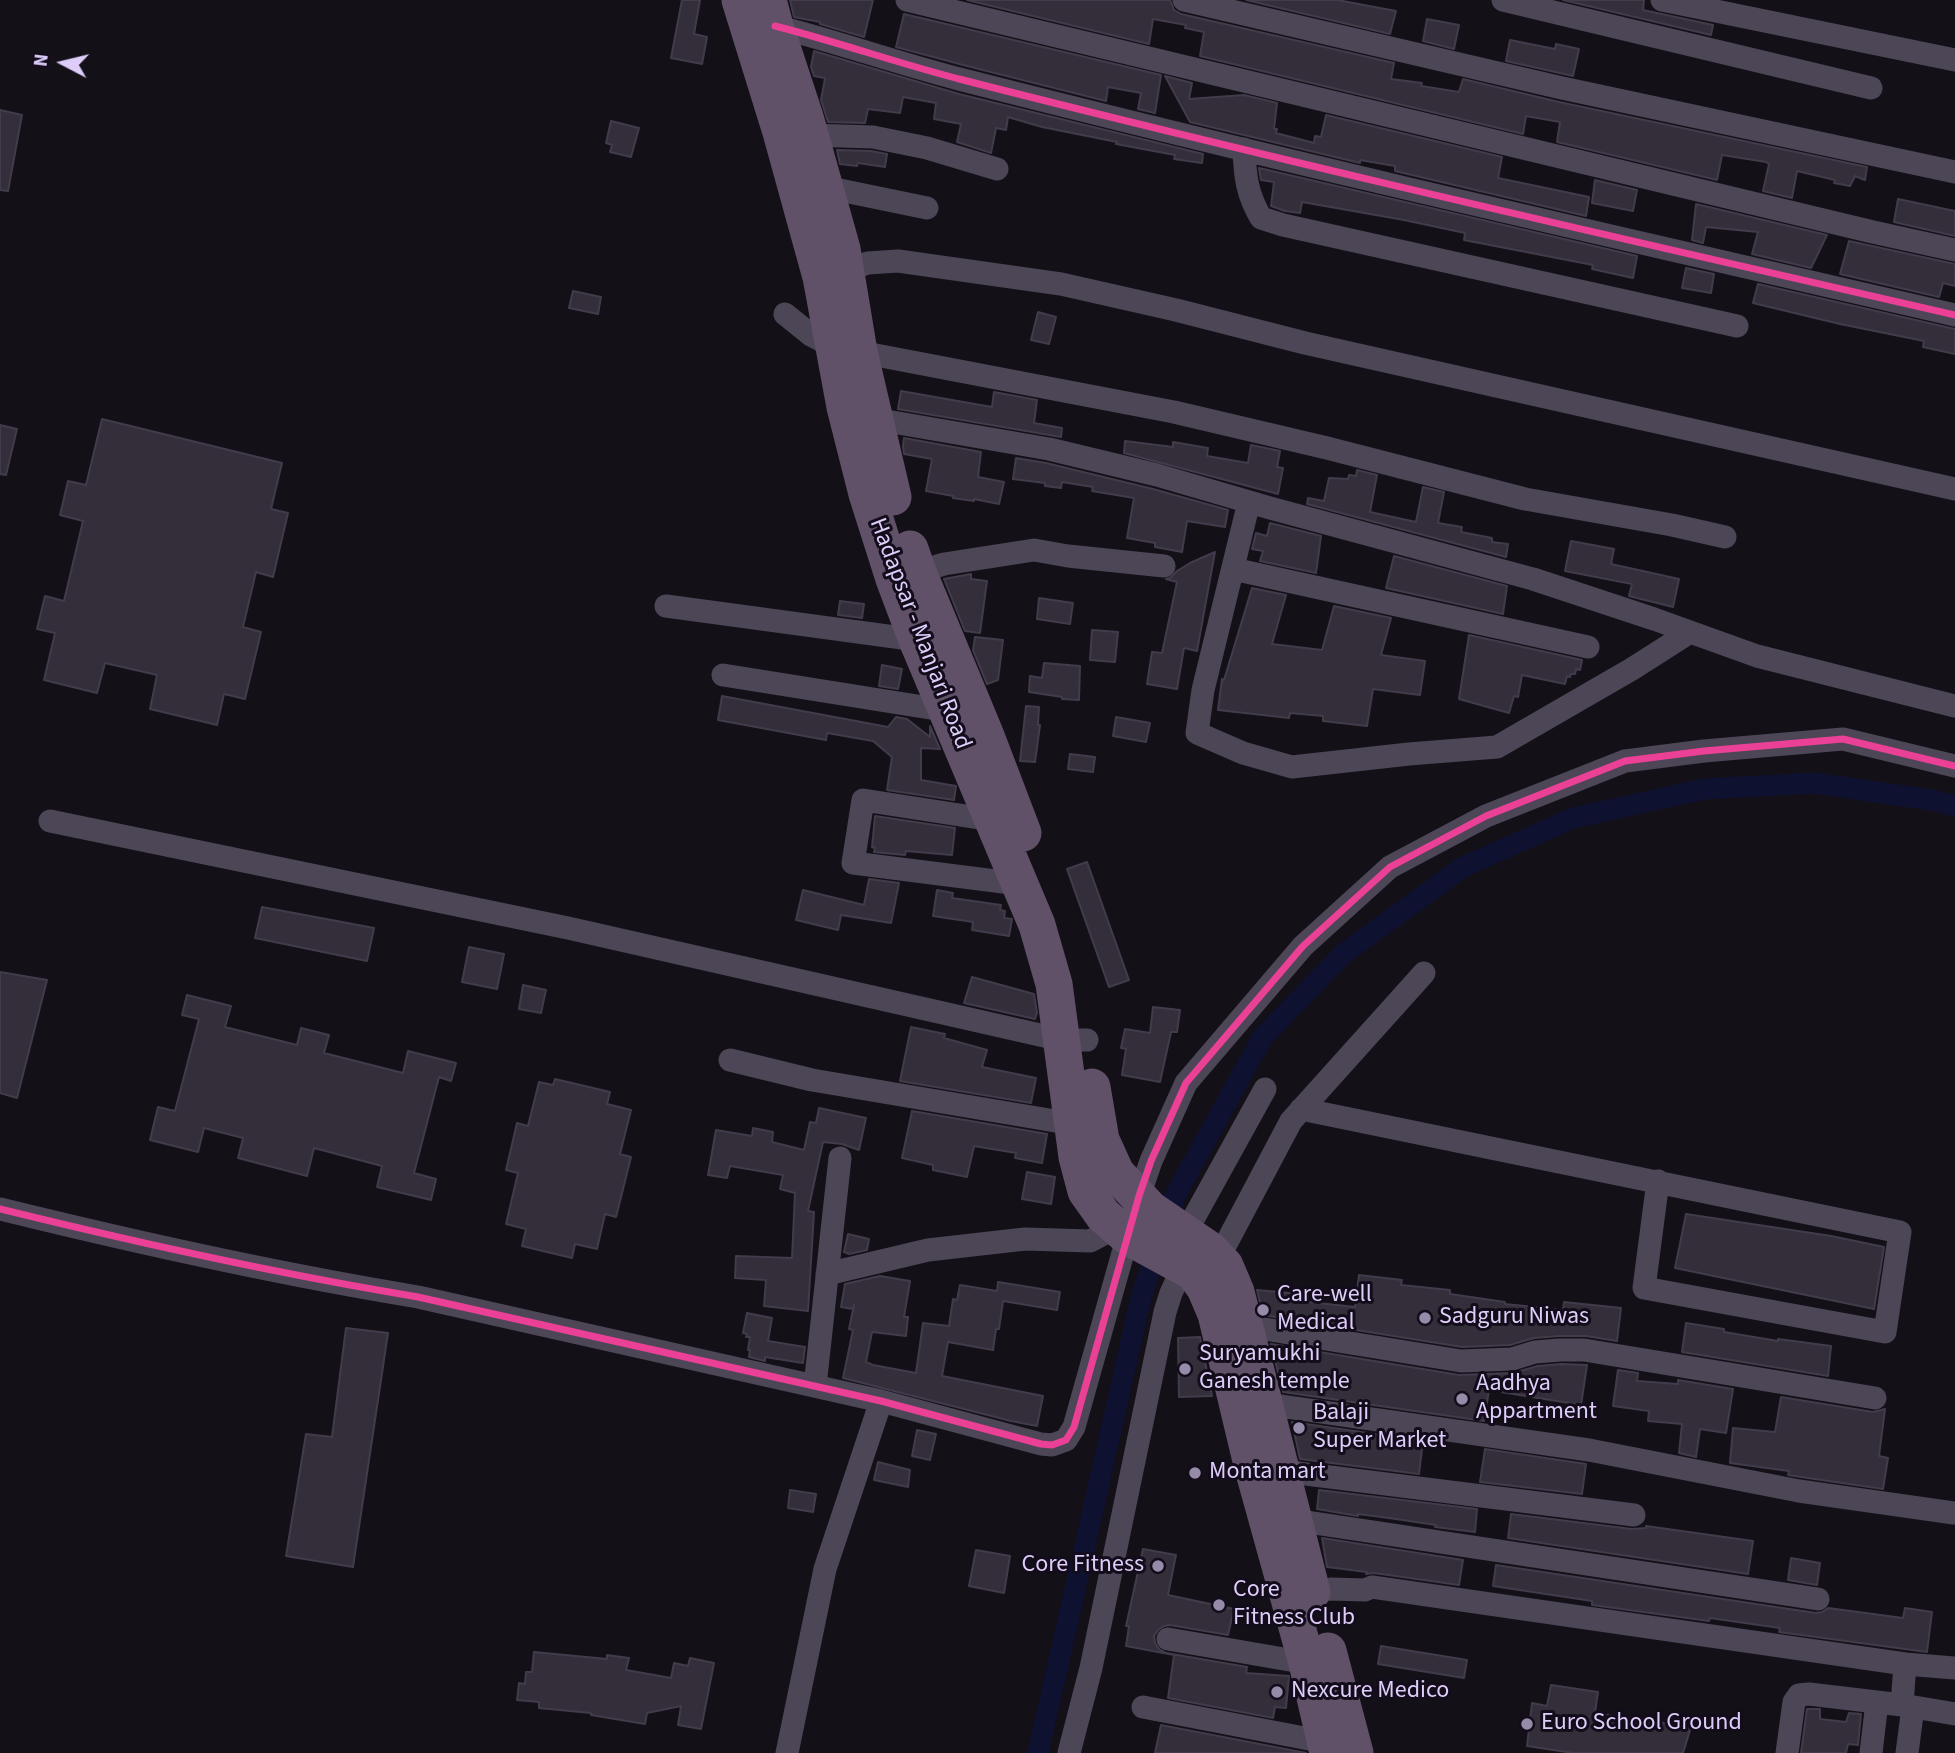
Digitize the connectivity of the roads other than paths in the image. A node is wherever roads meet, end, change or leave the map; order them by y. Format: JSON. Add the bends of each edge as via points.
{"nodes":[{"id":1,"x":740,"y":0,"type":"edge"},
{"id":2,"x":907,"y":0,"type":"edge"},
{"id":3,"x":1184,"y":0,"type":"edge"},
{"id":4,"x":1503,"y":0,"type":"edge"},
{"id":5,"x":1662,"y":0,"type":"edge"},
{"id":6,"x":772,"y":13,"type":"edge"},
{"id":7,"x":1955,"y":60,"type":"edge"},
{"id":8,"x":1871,"y":88,"type":"dead end"},
{"id":9,"x":810,"y":135,"type":"junction"},
{"id":10,"x":1244,"y":149,"type":"junction"},
{"id":11,"x":997,"y":169,"type":"dead end"},
{"id":12,"x":1955,"y":172,"type":"edge"},
{"id":13,"x":825,"y":187,"type":"junction"},
{"id":14,"x":927,"y":208,"type":"dead end"},
{"id":15,"x":1955,"y":250,"type":"edge"},
{"id":16,"x":834,"y":274,"type":"junction"},
{"id":17,"x":785,"y":314,"type":"dead end"},
{"id":18,"x":1955,"y":316,"type":"edge"},
{"id":19,"x":1737,"y":326,"type":"dead end"},
{"id":20,"x":847,"y":349,"type":"junction"},
{"id":21,"x":875,"y":419,"type":"junction"},
{"id":22,"x":1955,"y":489,"type":"edge"},
{"id":23,"x":1250,"y":502,"type":"junction"},
{"id":24,"x":1725,"y":537,"type":"dead end"},
{"id":25,"x":1164,"y":566,"type":"dead end"},
{"id":26,"x":1233,"y":569,"type":"junction"},
{"id":27,"x":918,"y":572,"type":"junction"},
{"id":28,"x":666,"y":606,"type":"dead end"},
{"id":29,"x":1690,"y":632,"type":"junction"},
{"id":30,"x":931,"y":638,"type":"junction"},
{"id":31,"x":1588,"y":647,"type":"dead end"},
{"id":32,"x":723,"y":675,"type":"dead end"},
{"id":33,"x":1955,"y":706,"type":"edge"},
{"id":34,"x":961,"y":712,"type":"junction"},
{"id":35,"x":1955,"y":766,"type":"edge"},
{"id":36,"x":992,"y":820,"type":"junction"},
{"id":37,"x":50,"y":821,"type":"dead end"},
{"id":38,"x":1019,"y":884,"type":"junction"},
{"id":39,"x":1424,"y":973,"type":"dead end"},
{"id":40,"x":1074,"y":1040,"type":"junction"},
{"id":41,"x":730,"y":1060,"type":"dead end"},
{"id":42,"x":1265,"y":1088,"type":"dead end"},
{"id":43,"x":1301,"y":1108,"type":"junction"},
{"id":44,"x":1073,"y":1124,"type":"junction"},
{"id":45,"x":840,"y":1158,"type":"dead end"},
{"id":46,"x":1658,"y":1181,"type":"junction"},
{"id":47,"x":0,"y":1209,"type":"edge"},
{"id":48,"x":1159,"y":1237,"type":"junction"},
{"id":49,"x":827,"y":1273,"type":"junction"},
{"id":50,"x":1246,"y":1326,"type":"junction"},
{"id":51,"x":815,"y":1386,"type":"junction"},
{"id":52,"x":1875,"y":1398,"type":"dead end"},
{"id":53,"x":881,"y":1401,"type":"junction"},
{"id":54,"x":1266,"y":1404,"type":"junction"},
{"id":55,"x":1282,"y":1471,"type":"junction"},
{"id":56,"x":1954,"y":1513,"type":"edge"},
{"id":57,"x":1634,"y":1515,"type":"dead end"},
{"id":58,"x":1294,"y":1520,"type":"junction"},
{"id":59,"x":1298,"y":1585,"type":"junction"},
{"id":60,"x":1818,"y":1600,"type":"dead end"},
{"id":61,"x":1168,"y":1639,"type":"dead end"},
{"id":62,"x":1307,"y":1662,"type":"junction"},
{"id":63,"x":1905,"y":1664,"type":"junction"},
{"id":64,"x":1955,"y":1668,"type":"edge"},
{"id":65,"x":1877,"y":1702,"type":"junction"},
{"id":66,"x":1908,"y":1706,"type":"junction"},
{"id":67,"x":1143,"y":1707,"type":"dead end"},
{"id":68,"x":1955,"y":1714,"type":"edge"},
{"id":69,"x":1340,"y":1747,"type":"edge"},
{"id":70,"x":787,"y":1753,"type":"edge"},
{"id":71,"x":1069,"y":1753,"type":"edge"},
{"id":72,"x":1787,"y":1753,"type":"edge"},
{"id":73,"x":1871,"y":1753,"type":"edge"},
{"id":74,"x":1907,"y":1753,"type":"edge"}],
"edges":[{"from":1,"to":16,"type":"main road","name":"Hadapsar - Manjari Road","via":[[780,131]]},
{"from":2,"to":15,"type":"street"},
{"from":3,"to":12,"type":"street","via":[[1562,88]]},
{"from":4,"to":8,"type":"street"},
{"from":5,"to":7,"type":"street"},
{"from":6,"to":9,"type":"main road","name":"Hadapsar - Manjari Road"},
{"from":6,"to":10,"type":"street","via":[[840,43],[958,79]]},
{"from":9,"to":11,"type":"street","via":[[873,137]]},
{"from":9,"to":13,"type":"main road","name":"Hadapsar - Manjari Road"},
{"from":10,"to":18,"type":"street"},
{"from":10,"to":19,"type":"street","via":[[1250,199],[1261,218]]},
{"from":13,"to":14,"type":"street"},
{"from":13,"to":16,"type":"main road","name":"Hadapsar - Manjari Road","via":[[842,249]]},
{"from":16,"to":20,"type":"main road","name":"Hadapsar - Manjari Road"},
{"from":16,"to":22,"type":"street","via":[[868,263],[898,261],[1061,284]]},
{"from":17,"to":20,"type":"street","via":[[811,335]]},
{"from":20,"to":21,"type":"main road","name":"Hadapsar - Manjari Road"},
{"from":20,"to":24,"type":"street","via":[[1174,412],[1525,499]]},
{"from":20,"to":30,"type":"main road","name":"Hadapsar - Manjari Road","via":[[845,407],[867,494],[894,579]]},
{"from":21,"to":23,"type":"street","via":[[1049,449]]},
{"from":21,"to":27,"type":"main road","name":"Hadapsar - Manjari Road","via":[[891,494]]},
{"from":23,"to":26,"type":"street"},
{"from":23,"to":29,"type":"street","via":[[1533,579]]},
{"from":25,"to":27,"type":"street","via":[[1034,550]]},
{"from":26,"to":29,"type":"street","via":[[1197,733],[1292,767],[1497,747]]},
{"from":26,"to":31,"type":"street"},
{"from":27,"to":30,"type":"main road","name":"Hadapsar - Manjari Road"},
{"from":28,"to":30,"type":"street"},
{"from":29,"to":33,"type":"street","via":[[1757,656]]},
{"from":30,"to":34,"type":"main road","name":"Hadapsar - Manjari Road"},
{"from":32,"to":34,"type":"street"},
{"from":34,"to":36,"type":"main road","name":"Hadapsar - Manjari Road"},
{"from":34,"to":40,"type":"main road","name":"Hadapsar - Manjari Road","via":[[1058,918],[1076,971]]},
{"from":35,"to":48,"type":"street","via":[[1843,739],[1625,761],[1486,816],[1390,867],[1303,946],[1186,1083],[1151,1161]]},
{"from":36,"to":38,"type":"main road","name":"Hadapsar - Manjari Road"},
{"from":36,"to":38,"type":"street","via":[[863,800],[853,863]]},
{"from":37,"to":40,"type":"street","via":[[568,928]]},
{"from":38,"to":40,"type":"main road","name":"Hadapsar - Manjari Road"},
{"from":39,"to":43,"type":"street"},
{"from":40,"to":44,"type":"main road","name":"Hadapsar - Manjari Road"},
{"from":40,"to":48,"type":"main road","name":"Hadapsar - Manjari Road","via":[[1101,1140],[1116,1173]]},
{"from":41,"to":44,"type":"street","via":[[812,1080]]},
{"from":42,"to":48,"type":"street"},
{"from":43,"to":46,"type":"street"},
{"from":43,"to":48,"type":"street"},
{"from":44,"to":48,"type":"main road","name":"Hadapsar - Manjari Road","via":[[1086,1191],[1103,1215]]},
{"from":45,"to":49,"type":"street"},
{"from":46,"to":46,"type":"street","via":[[1900,1232],[1885,1332],[1644,1288]]},
{"from":47,"to":51,"type":"street"},
{"from":48,"to":49,"type":"street","via":[[1025,1239],[928,1250]]},
{"from":48,"to":50,"type":"main road","name":"Hadapsar - Manjari Road","via":[[1225,1266]]},
{"from":48,"to":53,"type":"street","via":[[1066,1440],[1041,1444]]},
{"from":48,"to":59,"type":"main road","name":"Hadapsar - Manjari Road","via":[[1205,1288],[1216,1314],[1249,1451]]},
{"from":48,"to":71,"type":"street","via":[[1171,1293]]},
{"from":49,"to":51,"type":"street"},
{"from":50,"to":52,"type":"street","via":[[1461,1361],[1584,1350]]},
{"from":50,"to":54,"type":"main road","name":"Hadapsar - Manjari Road"},
{"from":51,"to":53,"type":"street"},
{"from":53,"to":70,"type":"street","via":[[825,1569]]},
{"from":54,"to":55,"type":"main road","name":"Hadapsar - Manjari Road"},
{"from":54,"to":56,"type":"street","via":[[1589,1450],[1799,1491]]},
{"from":55,"to":57,"type":"street"},
{"from":55,"to":58,"type":"main road","name":"Hadapsar - Manjari Road"},
{"from":58,"to":59,"type":"main road","name":"Hadapsar - Manjari Road"},
{"from":58,"to":60,"type":"street"},
{"from":59,"to":62,"type":"main road","name":"Hadapsar - Manjari Road"},
{"from":59,"to":63,"type":"street","via":[[1353,1578],[1368,1580],[1372,1587]]},
{"from":59,"to":69,"type":"main road","name":"Hadapsar - Manjari Road"},
{"from":61,"to":62,"type":"street"},
{"from":62,"to":69,"type":"main road","name":"Hadapsar - Manjari Road"},
{"from":63,"to":64,"type":"street"},
{"from":63,"to":66,"type":"street"},
{"from":65,"to":66,"type":"street"},
{"from":65,"to":72,"type":"street","via":[[1798,1695]]},
{"from":65,"to":73,"type":"street"},
{"from":66,"to":68,"type":"street"},
{"from":66,"to":74,"type":"street"},
{"from":67,"to":69,"type":"street"}]}
